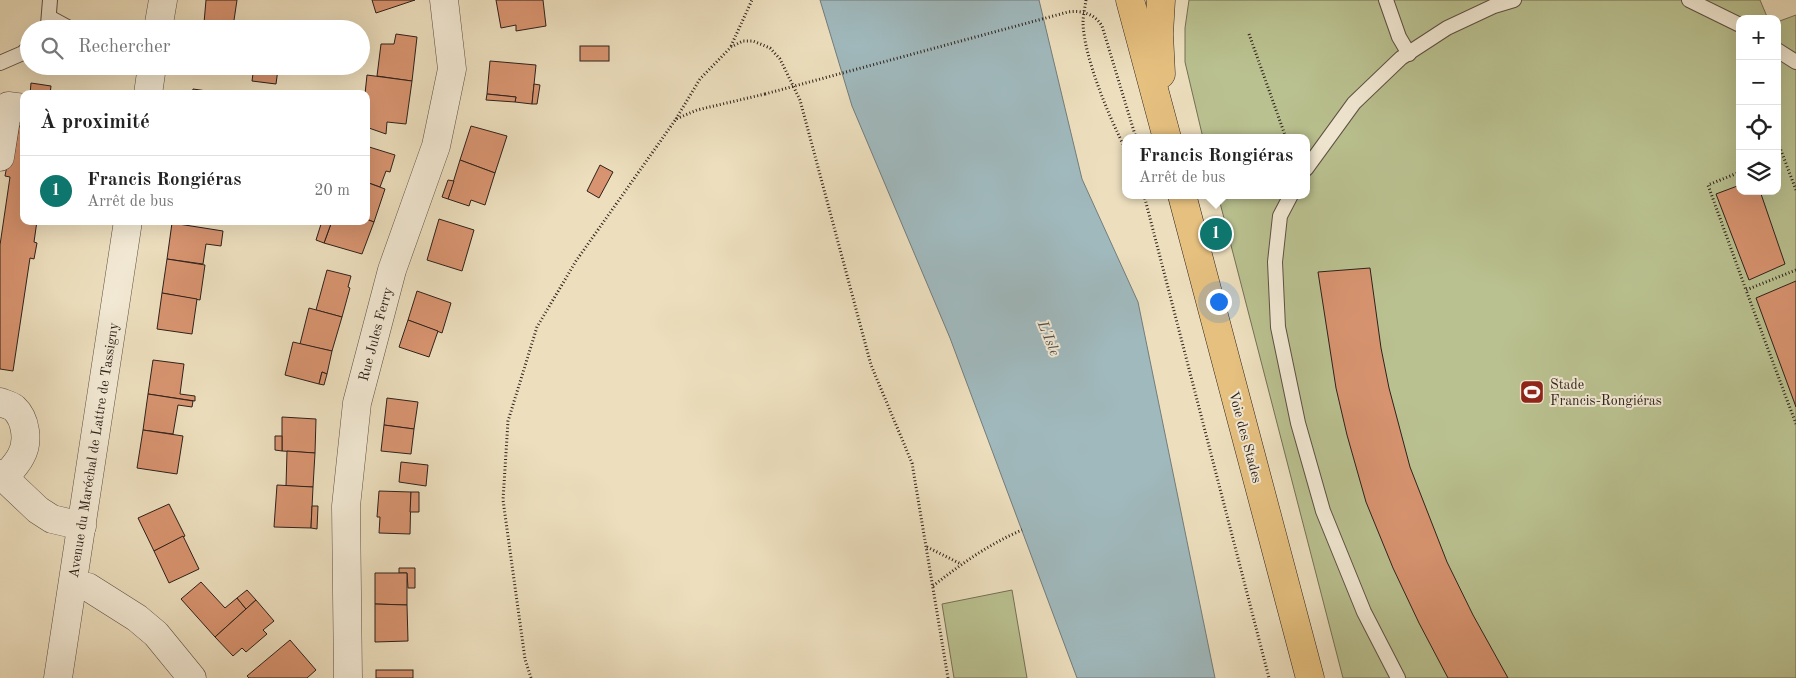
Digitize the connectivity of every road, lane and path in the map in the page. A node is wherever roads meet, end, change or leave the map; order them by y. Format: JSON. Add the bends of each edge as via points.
{"nodes":[{"id":1,"x":50,"y":0,"type":"edge"},
{"id":2,"x":163,"y":0,"type":"edge"},
{"id":3,"x":444,"y":0,"type":"edge"},
{"id":4,"x":752,"y":0,"type":"edge"},
{"id":5,"x":1086,"y":0,"type":"edge"},
{"id":6,"x":1130,"y":0,"type":"edge"},
{"id":7,"x":1161,"y":0,"type":"edge"},
{"id":8,"x":1386,"y":0,"type":"edge"},
{"id":9,"x":1514,"y":0,"type":"edge"},
{"id":10,"x":1689,"y":0,"type":"edge"},
{"id":11,"x":47,"y":20,"type":"edge"},
{"id":12,"x":160,"y":20,"type":"edge"},
{"id":13,"x":1736,"y":23,"type":"edge"},
{"id":14,"x":1248,"y":34,"type":"dead end"},
{"id":15,"x":731,"y":47,"type":"junction"},
{"id":16,"x":1781,"y":53,"type":"edge"},
{"id":17,"x":20,"y":54,"type":"edge"},
{"id":18,"x":1409,"y":54,"type":"junction"},
{"id":19,"x":1796,"y":62,"type":"edge"},
{"id":20,"x":0,"y":63,"type":"edge"},
{"id":21,"x":20,"y":108,"type":"edge"},
{"id":22,"x":676,"y":119,"type":"junction"},
{"id":23,"x":1135,"y":134,"type":"edge"},
{"id":24,"x":1166,"y":134,"type":"edge"},
{"id":25,"x":1167,"y":134,"type":"edge"},
{"id":26,"x":1285,"y":134,"type":"edge"},
{"id":27,"x":1122,"y":141,"type":"edge"},
{"id":28,"x":1781,"y":149,"type":"edge"},
{"id":29,"x":1783,"y":154,"type":"joint"},
{"id":30,"x":0,"y":157,"type":"edge"},
{"id":31,"x":1310,"y":163,"type":"edge"},
{"id":32,"x":1736,"y":174,"type":"edge"},
{"id":33,"x":1796,"y":190,"type":"edge"},
{"id":34,"x":1145,"y":199,"type":"edge"},
{"id":35,"x":1183,"y":199,"type":"edge"},
{"id":36,"x":1289,"y":199,"type":"edge"},
{"id":37,"x":127,"y":225,"type":"edge"},
{"id":38,"x":1796,"y":270,"type":"edge"},
{"id":39,"x":1746,"y":290,"type":"junction"},
{"id":40,"x":0,"y":402,"type":"edge"},
{"id":41,"x":1796,"y":424,"type":"edge"},
{"id":42,"x":2,"y":476,"type":"edge"},
{"id":43,"x":82,"y":526,"type":"junction"},
{"id":44,"x":1022,"y":530,"type":"dead end"},
{"id":45,"x":927,"y":546,"type":"junction"},
{"id":46,"x":961,"y":564,"type":"junction"},
{"id":47,"x":73,"y":585,"type":"junction"},
{"id":48,"x":933,"y":586,"type":"junction"},
{"id":49,"x":58,"y":678,"type":"edge"},
{"id":50,"x":192,"y":678,"type":"edge"},
{"id":51,"x":348,"y":678,"type":"edge"},
{"id":52,"x":531,"y":678,"type":"edge"},
{"id":53,"x":948,"y":678,"type":"edge"},
{"id":54,"x":1269,"y":678,"type":"edge"},
{"id":55,"x":1310,"y":678,"type":"edge"},
{"id":56,"x":1398,"y":678,"type":"edge"}],
"edges":[{"from":1,"to":11,"type":"lane"},
{"from":2,"to":12,"type":"street"},
{"from":3,"to":51,"type":"street","name":"Rue Jules Ferry","via":[[452,69],[436,146],[392,270],[357,403],[346,506]]},
{"from":4,"to":15,"type":"path"},
{"from":5,"to":27,"type":"path","via":[[1083,23],[1089,54]]},
{"from":6,"to":24,"type":"main road"},
{"from":7,"to":25,"type":"main road","via":[[1160,64]]},
{"from":8,"to":18,"type":"lane","via":[[1399,37]]},
{"from":9,"to":18,"type":"lane","via":[[1448,28]]},
{"from":10,"to":13,"type":"lane"},
{"from":14,"to":26,"type":"path"},
{"from":15,"to":22,"type":"path","via":[[700,79]]},
{"from":15,"to":45,"type":"path","via":[[753,40],[770,48],[780,59],[800,100],[871,365],[912,463]]},
{"from":16,"to":19,"type":"lane"},
{"from":17,"to":20,"type":"lane"},
{"from":18,"to":31,"type":"lane","via":[[1354,103]]},
{"from":21,"to":30,"type":"street","via":[[8,106]]},
{"from":22,"to":23,"type":"path","bridge":true,"via":[[696,110],[1079,10],[1102,26]]},
{"from":22,"to":52,"type":"path","via":[[576,261],[537,327],[508,421],[503,500],[525,659]]},
{"from":28,"to":29,"type":"path"},
{"from":29,"to":33,"type":"path"},
{"from":32,"to":39,"type":"path","via":[[1708,185]]},
{"from":34,"to":54,"type":"path"},
{"from":35,"to":55,"type":"main road","name":"Voie des Stades"},
{"from":36,"to":56,"type":"lane","via":[[1280,216],[1275,262],[1278,327],[1298,423],[1323,511],[1364,612]]},
{"from":37,"to":43,"type":"street","name":"Avenue du Maréchal de Lattre de Tassigny"},
{"from":38,"to":39,"type":"path"},
{"from":39,"to":41,"type":"path"},
{"from":40,"to":42,"type":"street","via":[[20,415],[26,441],[22,455]]},
{"from":42,"to":43,"type":"street","via":[[52,519]]},
{"from":43,"to":47,"type":"street","name":"Avenue du Maréchal de Lattre de Tassigny"},
{"from":44,"to":46,"type":"path"},
{"from":45,"to":46,"type":"path"},
{"from":45,"to":48,"type":"path"},
{"from":46,"to":48,"type":"path"},
{"from":47,"to":49,"type":"street","name":"Avenue du Maréchal de Lattre de Tassigny"},
{"from":47,"to":50,"type":"street","via":[[88,587],[136,618],[156,634]]},
{"from":48,"to":53,"type":"path"}]}
